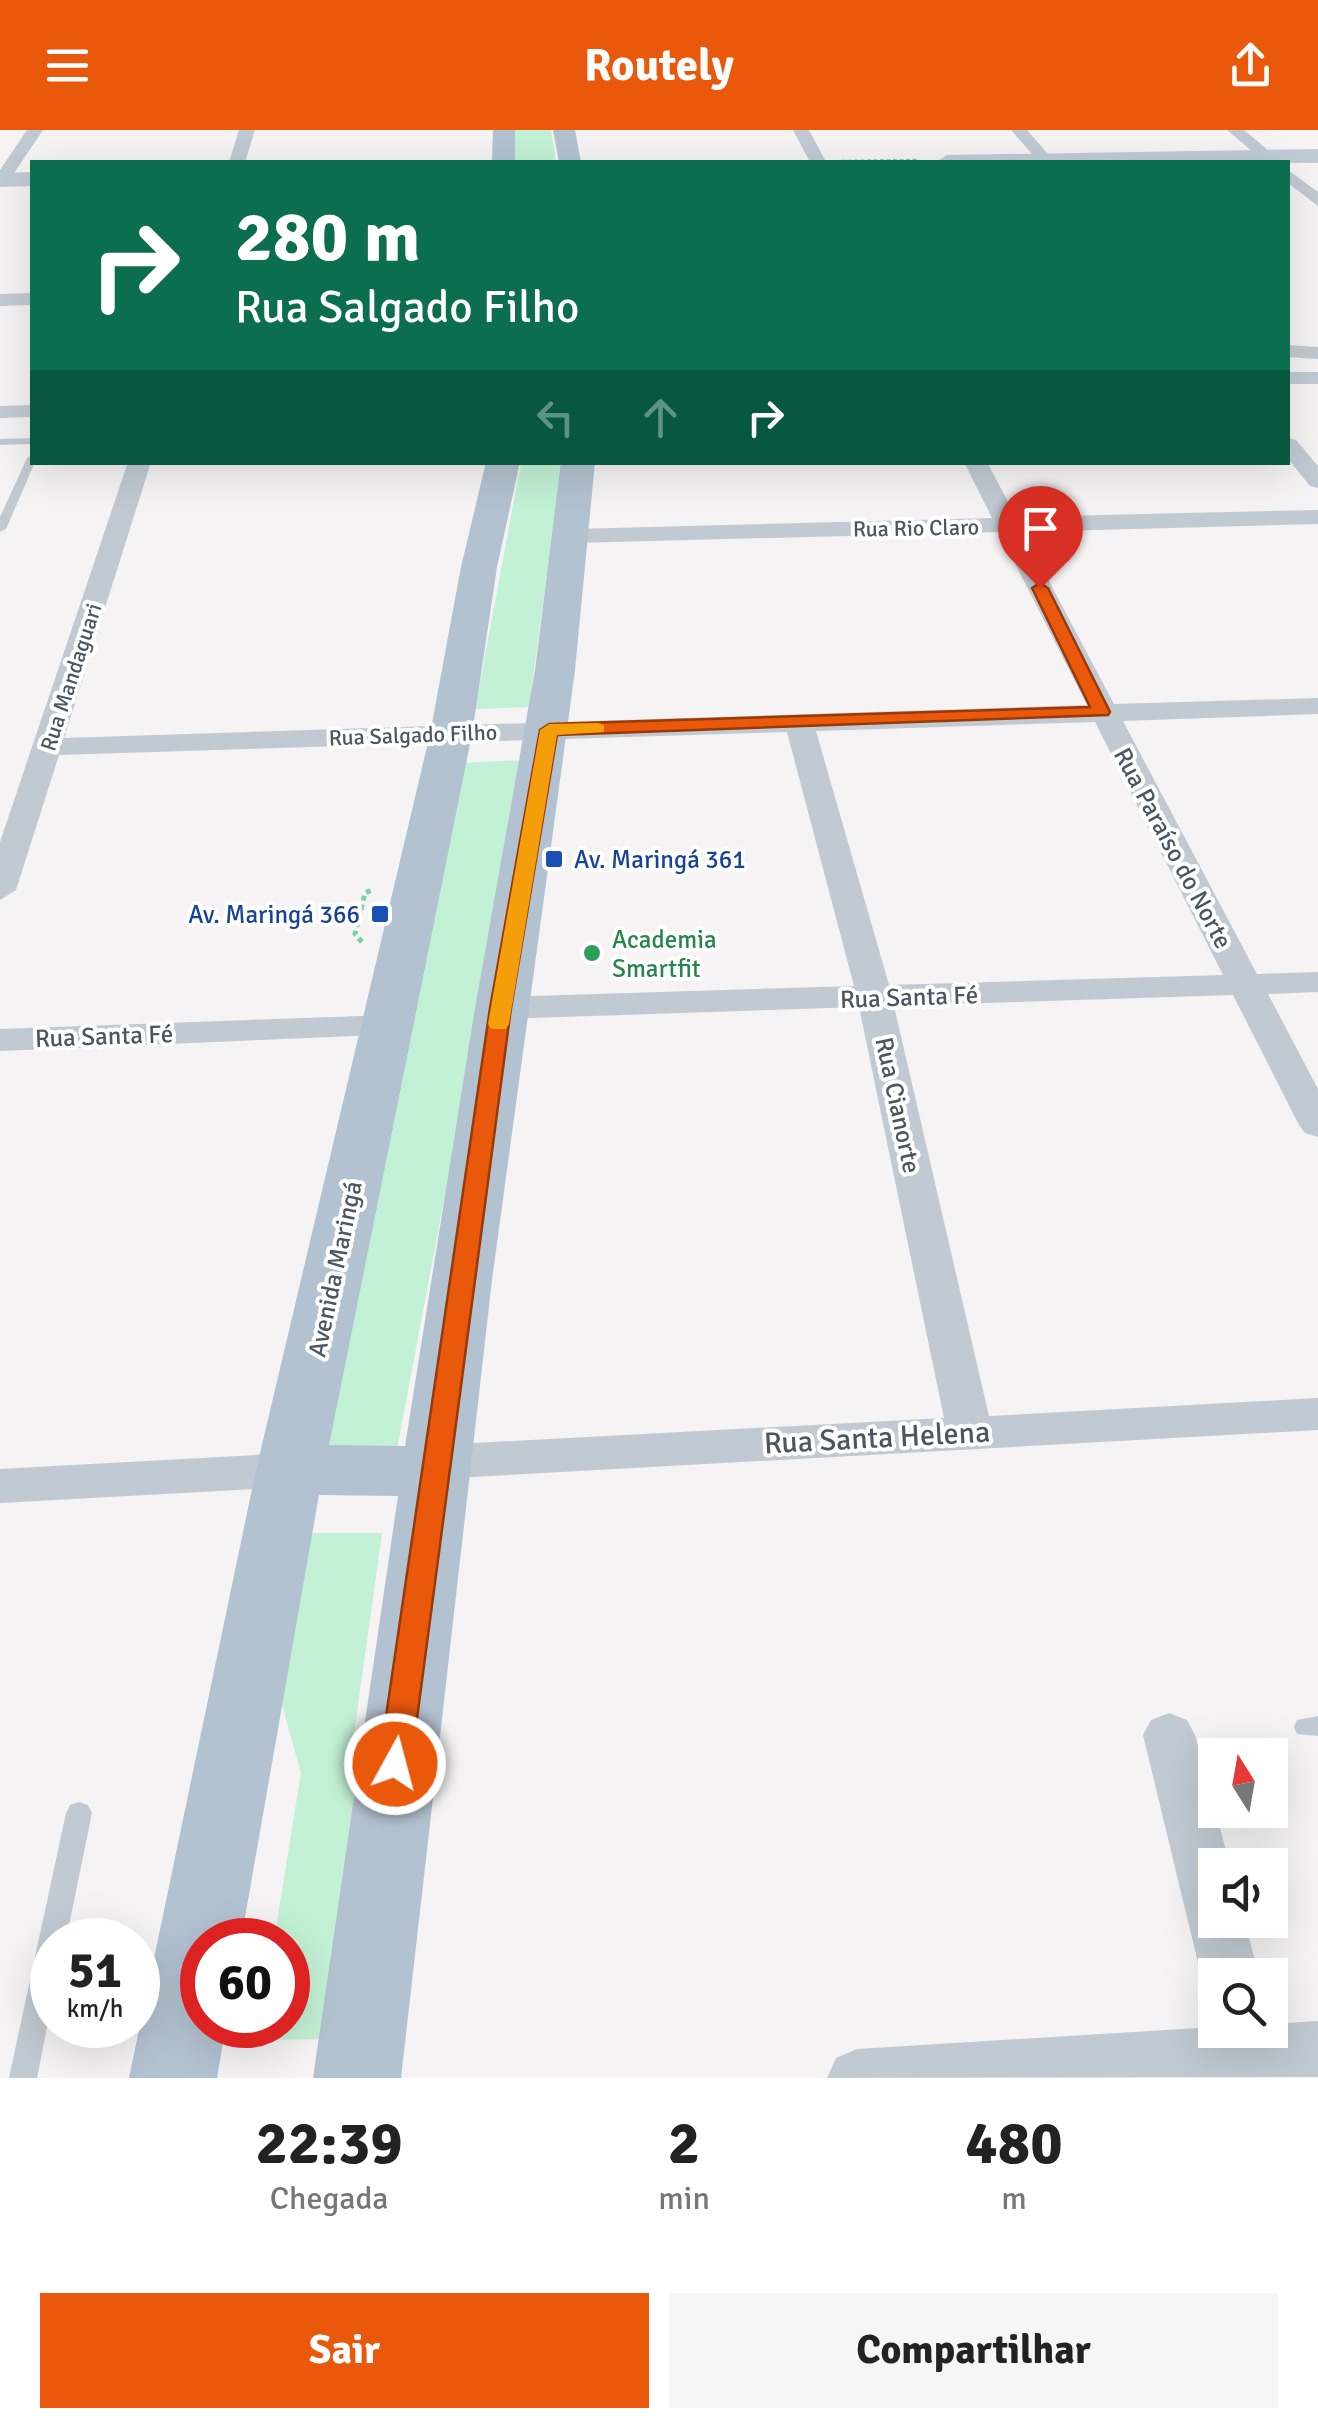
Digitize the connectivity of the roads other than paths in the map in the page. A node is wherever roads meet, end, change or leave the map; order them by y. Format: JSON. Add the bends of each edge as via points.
{"nodes":[{"id":1,"x":35,"y":130,"type":"edge"},
{"id":2,"x":247,"y":130,"type":"edge"},
{"id":3,"x":504,"y":130,"type":"edge"},
{"id":4,"x":564,"y":130,"type":"edge"},
{"id":5,"x":800,"y":130,"type":"edge"},
{"id":6,"x":1020,"y":130,"type":"edge"},
{"id":7,"x":1235,"y":130,"type":"edge"},
{"id":8,"x":1318,"y":156,"type":"edge"},
{"id":9,"x":238,"y":160,"type":"edge"},
{"id":10,"x":504,"y":160,"type":"edge"},
{"id":11,"x":570,"y":160,"type":"edge"},
{"id":12,"x":817,"y":160,"type":"edge"},
{"id":13,"x":1044,"y":160,"type":"edge"},
{"id":14,"x":1270,"y":160,"type":"edge"},
{"id":15,"x":1290,"y":176,"type":"edge"},
{"id":16,"x":30,"y":179,"type":"edge"},
{"id":17,"x":0,"y":180,"type":"edge"},
{"id":18,"x":1318,"y":201,"type":"edge"},
{"id":19,"x":30,"y":299,"type":"edge"},
{"id":20,"x":0,"y":300,"type":"edge"},
{"id":21,"x":1290,"y":351,"type":"edge"},
{"id":22,"x":1318,"y":353,"type":"edge"},
{"id":23,"x":1290,"y":378,"type":"edge"},
{"id":24,"x":1318,"y":378,"type":"edge"},
{"id":25,"x":0,"y":412,"type":"edge"},
{"id":26,"x":30,"y":412,"type":"edge"},
{"id":27,"x":30,"y":441,"type":"edge"},
{"id":28,"x":0,"y":442,"type":"edge"},
{"id":29,"x":1290,"y":447,"type":"edge"},
{"id":30,"x":30,"y":462,"type":"edge"},
{"id":31,"x":139,"y":465,"type":"edge"},
{"id":32,"x":502,"y":465,"type":"edge"},
{"id":33,"x":578,"y":465,"type":"edge"},
{"id":34,"x":978,"y":465,"type":"edge"},
{"id":35,"x":1318,"y":481,"type":"edge"},
{"id":36,"x":1318,"y":517,"type":"edge"},
{"id":37,"x":1009,"y":526,"type":"junction"},
{"id":38,"x":0,"y":529,"type":"edge"},
{"id":39,"x":574,"y":536,"type":"junction"},
{"id":40,"x":1318,"y":706,"type":"edge"},
{"id":41,"x":1102,"y":712,"type":"junction"},
{"id":42,"x":799,"y":722,"type":"junction"},
{"id":43,"x":549,"y":730,"type":"junction"},
{"id":44,"x":451,"y":734,"type":"junction"},
{"id":45,"x":48,"y":747,"type":"junction"},
{"id":46,"x":0,"y":890,"type":"edge"},
{"id":47,"x":1318,"y":982,"type":"edge"},
{"id":48,"x":1245,"y":985,"type":"junction"},
{"id":49,"x":875,"y":999,"type":"junction"},
{"id":50,"x":501,"y":1008,"type":"junction"},
{"id":51,"x":388,"y":1026,"type":"junction"},
{"id":52,"x":0,"y":1040,"type":"edge"},
{"id":53,"x":1318,"y":1125,"type":"edge"},
{"id":54,"x":1318,"y":1414,"type":"edge"},
{"id":55,"x":970,"y":1433,"type":"junction"},
{"id":56,"x":436,"y":1466,"type":"junction"},
{"id":57,"x":290,"y":1470,"type":"junction"},
{"id":58,"x":0,"y":1486,"type":"edge"},
{"id":59,"x":1169,"y":1736,"type":"dead end"},
{"id":60,"x":80,"y":1813,"type":"dead end"},
{"id":61,"x":1198,"y":1848,"type":"edge"},
{"id":62,"x":57,"y":1918,"type":"edge"},
{"id":63,"x":30,"y":2048,"type":"edge"},
{"id":64,"x":1318,"y":2049,"type":"edge"},
{"id":65,"x":1250,"y":2054,"type":"edge"},
{"id":66,"x":24,"y":2078,"type":"edge"},
{"id":67,"x":173,"y":2078,"type":"edge"},
{"id":68,"x":358,"y":2078,"type":"edge"},
{"id":69,"x":857,"y":2078,"type":"edge"}],
"edges":[{"from":1,"to":17,"type":"street"},
{"from":2,"to":9,"type":"street"},
{"from":3,"to":10,"type":"main road"},
{"from":4,"to":11,"type":"main road"},
{"from":5,"to":12,"type":"street"},
{"from":6,"to":13,"type":"street"},
{"from":7,"to":14,"type":"street"},
{"from":8,"to":14,"type":"street"},
{"from":15,"to":18,"type":"street"},
{"from":16,"to":17,"type":"street"},
{"from":19,"to":20,"type":"street"},
{"from":21,"to":22,"type":"street"},
{"from":23,"to":24,"type":"street"},
{"from":25,"to":26,"type":"street"},
{"from":27,"to":28,"type":"lane"},
{"from":29,"to":35,"type":"street"},
{"from":30,"to":38,"type":"lane"},
{"from":31,"to":45,"type":"street","name":"Rua Mandaguari"},
{"from":32,"to":44,"type":"main road","name":"Avenida Maringá"},
{"from":33,"to":39,"type":"main road"},
{"from":34,"to":37,"type":"street","name":"Rua Paraíso do Norte"},
{"from":36,"to":37,"type":"street","name":"Rua Rio Claro"},
{"from":37,"to":39,"type":"street","name":"Rua Rio Claro"},
{"from":37,"to":41,"type":"street","name":"Rua Paraíso do Norte"},
{"from":39,"to":43,"type":"main road"},
{"from":40,"to":41,"type":"street","name":"Rua Salgado Filho"},
{"from":41,"to":42,"type":"street","name":"Rua Salgado Filho"},
{"from":41,"to":48,"type":"street","name":"Rua Paraíso do Norte"},
{"from":42,"to":43,"type":"street","name":"Rua Salgado Filho"},
{"from":42,"to":49,"type":"street","name":"Rua Cianorte"},
{"from":43,"to":44,"type":"street","name":"Rua Salgado Filho"},
{"from":43,"to":50,"type":"main road"},
{"from":44,"to":45,"type":"street","name":"Rua Salgado Filho"},
{"from":44,"to":51,"type":"main road","name":"Avenida Maringá"},
{"from":45,"to":46,"type":"street","name":"Rua Mandaguari"},
{"from":47,"to":48,"type":"street","name":"Rua Santa Fé"},
{"from":48,"to":49,"type":"street","name":"Rua Santa Fé"},
{"from":48,"to":53,"type":"street","name":"Rua Paraíso do Norte"},
{"from":49,"to":50,"type":"street","name":"Rua Santa Fé"},
{"from":49,"to":55,"type":"street","name":"Rua Cianorte"},
{"from":50,"to":56,"type":"main road"},
{"from":51,"to":52,"type":"street","name":"Rua Santa Fé"},
{"from":51,"to":57,"type":"main road","name":"Avenida Maringá"},
{"from":54,"to":55,"type":"street","name":"Rua Santa Helena"},
{"from":55,"to":56,"type":"street","name":"Rua Santa Helena"},
{"from":56,"to":57,"type":"main road"},
{"from":56,"to":68,"type":"main road"},
{"from":57,"to":58,"type":"street"},
{"from":57,"to":67,"type":"main road","name":"Avenida Maringá"},
{"from":59,"to":61,"type":"street"},
{"from":60,"to":62,"type":"lane"},
{"from":63,"to":66,"type":"lane"},
{"from":64,"to":65,"type":"street"},
{"from":65,"to":69,"type":"street"}]}
